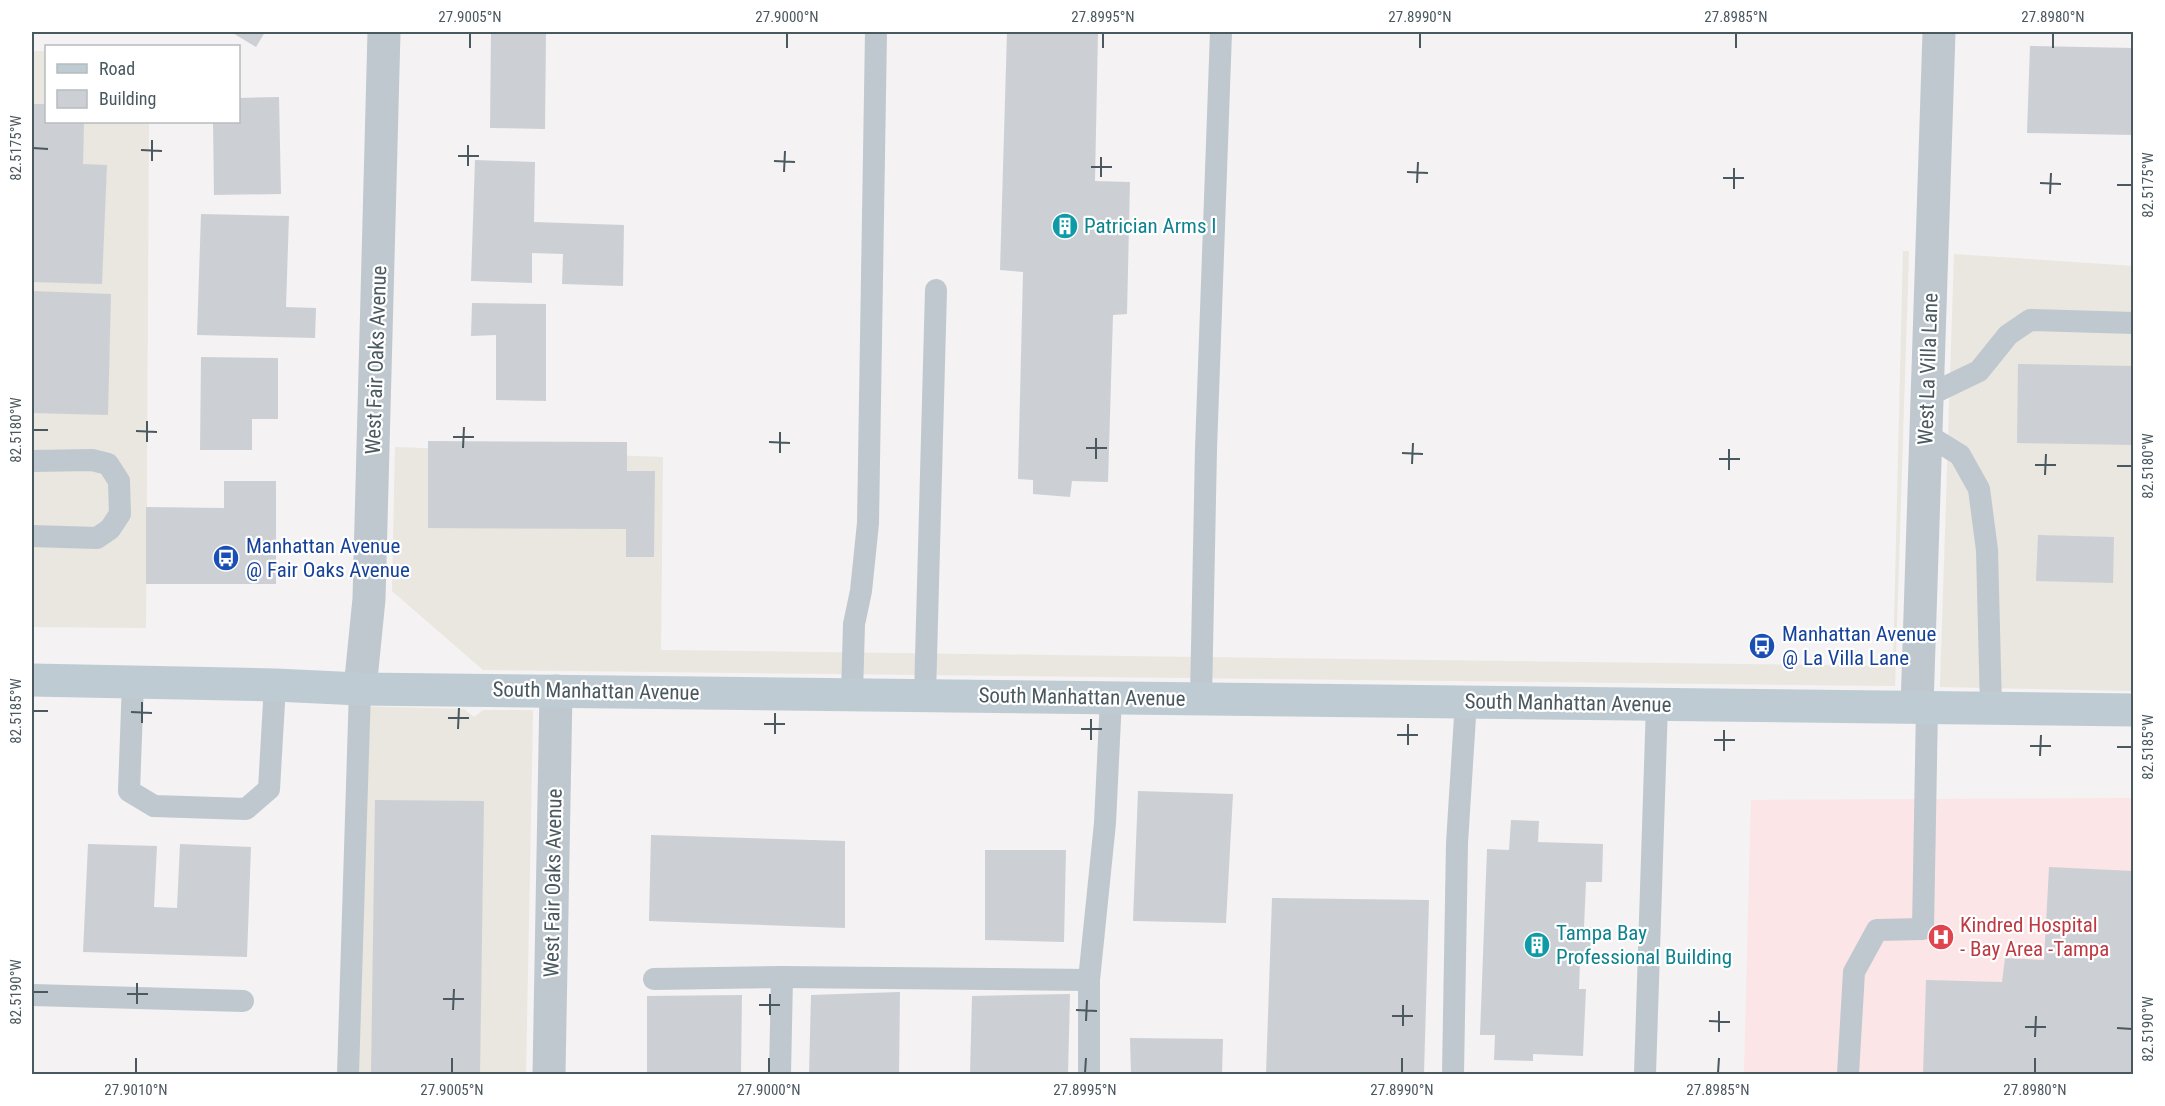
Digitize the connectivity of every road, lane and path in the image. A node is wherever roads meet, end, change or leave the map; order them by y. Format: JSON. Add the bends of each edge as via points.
{"nodes":[{"id":1,"x":384,"y":32,"type":"edge"},
{"id":2,"x":876,"y":32,"type":"edge"},
{"id":3,"x":1221,"y":32,"type":"edge"},
{"id":4,"x":1939,"y":32,"type":"edge"},
{"id":5,"x":936,"y":290,"type":"dead end"},
{"id":6,"x":2133,"y":323,"type":"edge"},
{"id":7,"x":1927,"y":396,"type":"junction"},
{"id":8,"x":1926,"y":435,"type":"junction"},
{"id":9,"x":32,"y":461,"type":"edge"},
{"id":10,"x":32,"y":536,"type":"edge"},
{"id":11,"x":32,"y":680,"type":"edge"},
{"id":12,"x":133,"y":682,"type":"junction"},
{"id":13,"x":275,"y":685,"type":"junction"},
{"id":14,"x":360,"y":689,"type":"junction"},
{"id":15,"x":556,"y":691,"type":"junction"},
{"id":16,"x":852,"y":694,"type":"junction"},
{"id":17,"x":925,"y":695,"type":"junction"},
{"id":18,"x":1112,"y":698,"type":"junction"},
{"id":19,"x":1201,"y":698,"type":"junction"},
{"id":20,"x":1466,"y":701,"type":"junction"},
{"id":21,"x":1657,"y":704,"type":"junction"},
{"id":22,"x":1922,"y":707,"type":"junction"},
{"id":23,"x":1990,"y":708,"type":"junction"},
{"id":24,"x":2133,"y":710,"type":"edge"},
{"id":25,"x":782,"y":977,"type":"junction"},
{"id":26,"x":654,"y":979,"type":"dead end"},
{"id":27,"x":1089,"y":980,"type":"junction"},
{"id":28,"x":32,"y":995,"type":"edge"},
{"id":29,"x":243,"y":1001,"type":"dead end"},
{"id":30,"x":348,"y":1074,"type":"edge"},
{"id":31,"x":549,"y":1074,"type":"edge"},
{"id":32,"x":780,"y":1074,"type":"edge"},
{"id":33,"x":1089,"y":1074,"type":"edge"},
{"id":34,"x":1453,"y":1074,"type":"edge"},
{"id":35,"x":1645,"y":1074,"type":"edge"},
{"id":36,"x":1848,"y":1074,"type":"edge"}],
"edges":[{"from":1,"to":14,"type":"street","name":"West Fair Oaks Avenue","via":[[369,599]]},
{"from":2,"to":16,"type":"lane","via":[[868,523],[854,624]]},
{"from":3,"to":19,"type":"lane"},
{"from":4,"to":7,"type":"street","name":"West La Villa Lane"},
{"from":5,"to":17,"type":"lane"},
{"from":6,"to":7,"type":"lane","via":[[2030,320],[2008,335],[1979,371]]},
{"from":7,"to":8,"type":"street","name":"West La Villa Lane"},
{"from":8,"to":22,"type":"street","name":"West La Villa Lane"},
{"from":8,"to":23,"type":"lane","via":[[1960,455],[1979,489],[1987,550]]},
{"from":9,"to":10,"type":"lane","via":[[92,460],[108,464],[119,481],[120,503],[120,514],[110,529],[97,538]]},
{"from":11,"to":12,"type":"main road","name":"South Manhattan Avenue"},
{"from":12,"to":13,"type":"main road","name":"South Manhattan Avenue"},
{"from":12,"to":13,"type":"lane","via":[[129,791],[154,806],[246,809],[269,789]]},
{"from":13,"to":14,"type":"main road","name":"South Manhattan Avenue"},
{"from":14,"to":15,"type":"main road","name":"South Manhattan Avenue"},
{"from":14,"to":30,"type":"lane"},
{"from":15,"to":16,"type":"main road","name":"South Manhattan Avenue"},
{"from":15,"to":31,"type":"street","name":"West Fair Oaks Avenue"},
{"from":16,"to":17,"type":"main road","name":"South Manhattan Avenue"},
{"from":17,"to":18,"type":"main road","name":"South Manhattan Avenue"},
{"from":18,"to":19,"type":"main road","name":"South Manhattan Avenue"},
{"from":18,"to":27,"type":"lane","via":[[1106,823]]},
{"from":19,"to":20,"type":"main road","name":"South Manhattan Avenue"},
{"from":20,"to":21,"type":"main road","name":"South Manhattan Avenue"},
{"from":20,"to":34,"type":"lane","via":[[1457,843]]},
{"from":21,"to":22,"type":"main road","name":"South Manhattan Avenue"},
{"from":21,"to":35,"type":"lane"},
{"from":22,"to":23,"type":"main road","name":"South Manhattan Avenue"},
{"from":22,"to":36,"type":"lane","via":[[1923,929],[1877,930],[1854,972]]},
{"from":23,"to":24,"type":"main road","name":"South Manhattan Avenue"},
{"from":25,"to":26,"type":"lane"},
{"from":25,"to":27,"type":"lane"},
{"from":25,"to":32,"type":"lane"},
{"from":27,"to":33,"type":"lane"},
{"from":28,"to":29,"type":"lane"}]}
